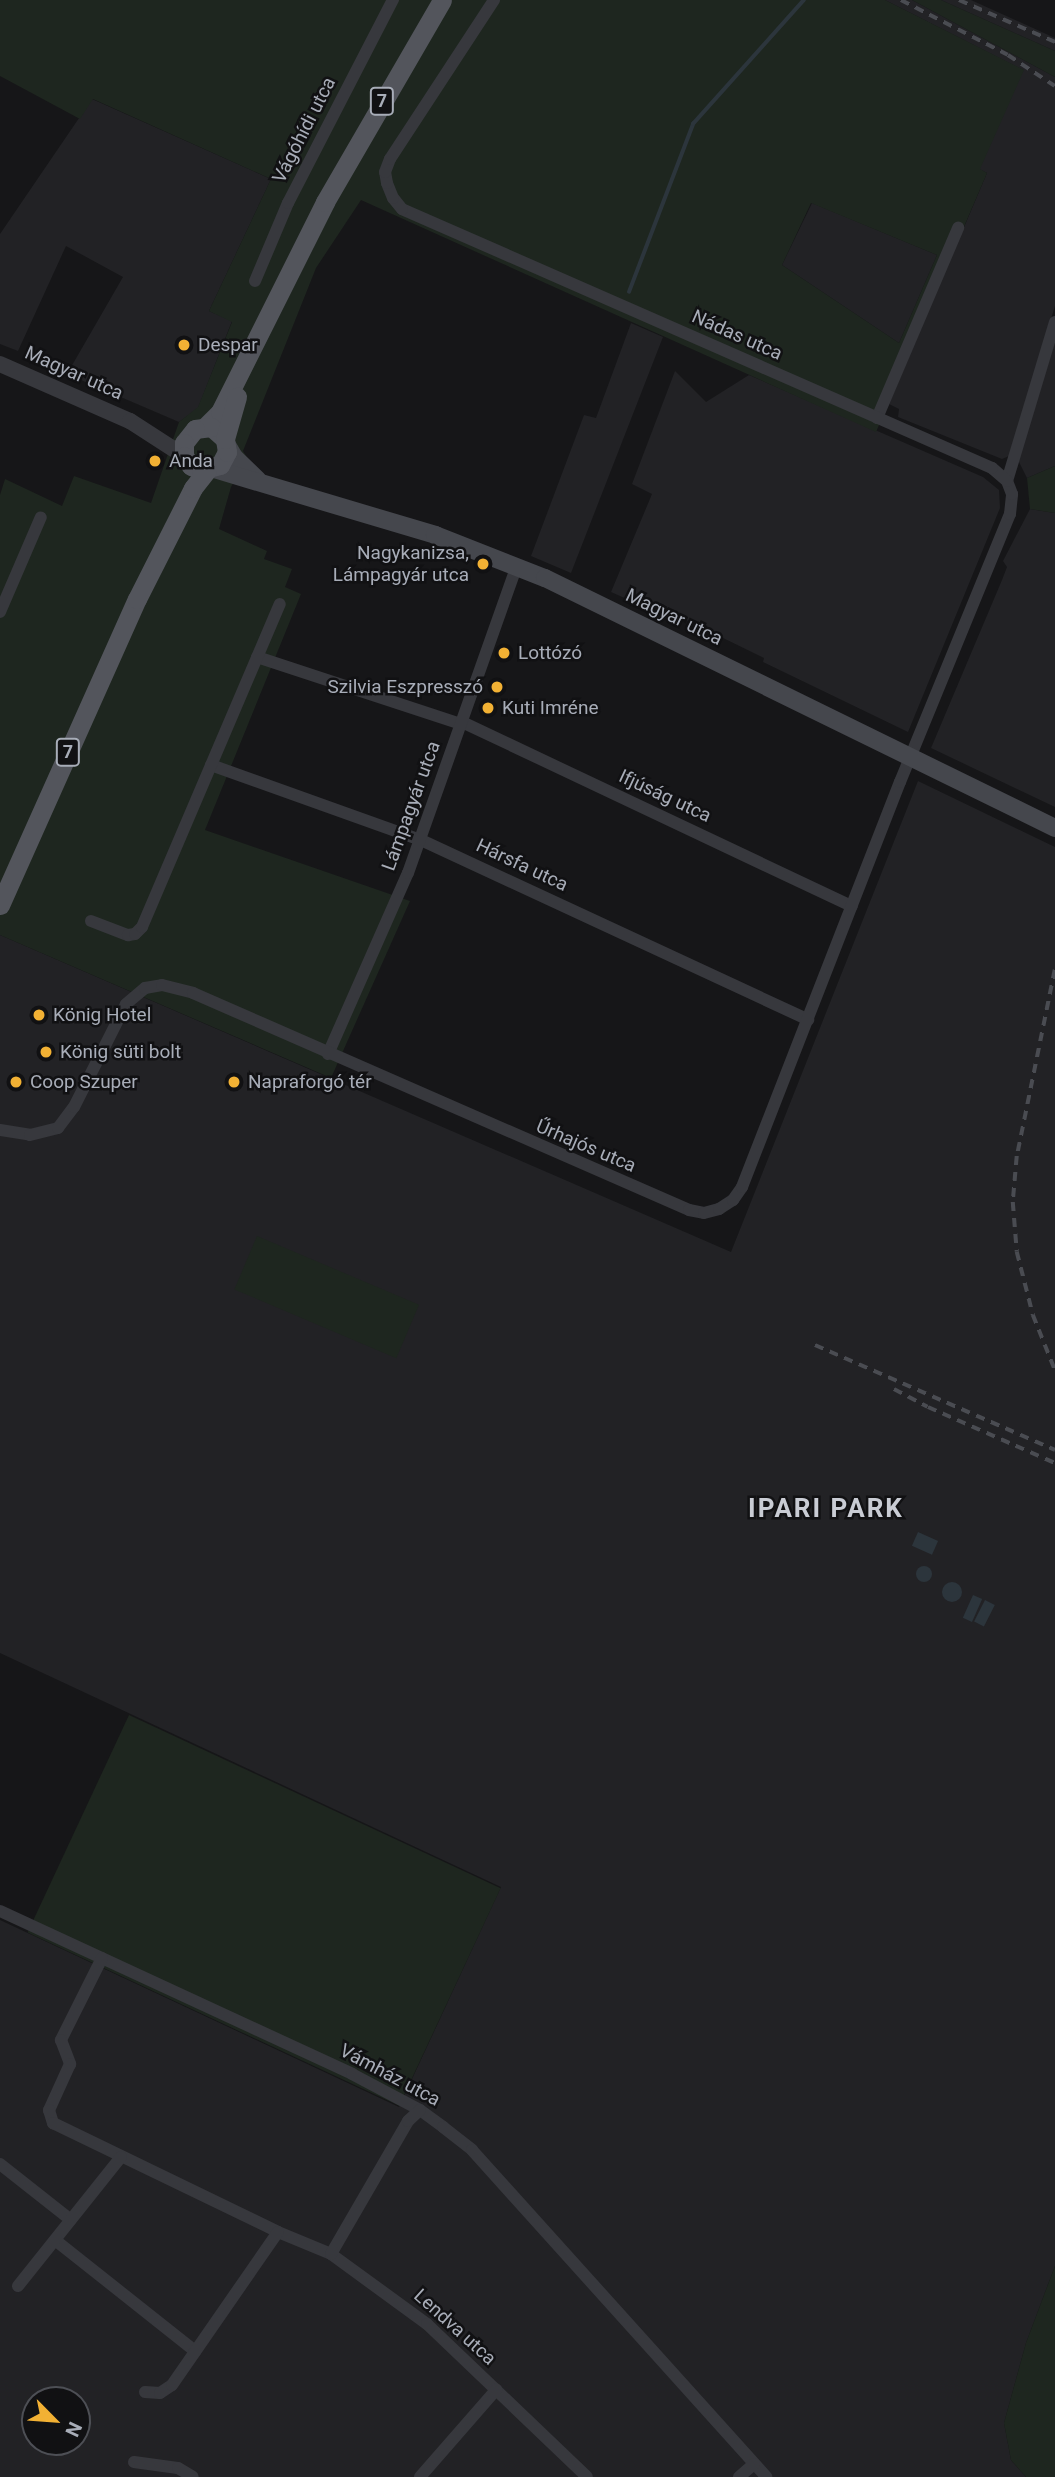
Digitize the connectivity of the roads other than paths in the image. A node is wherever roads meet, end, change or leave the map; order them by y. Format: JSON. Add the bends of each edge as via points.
{"nodes":[{"id":1,"x":393,"y":0,"type":"edge"},
{"id":2,"x":442,"y":0,"type":"edge"},
{"id":3,"x":494,"y":0,"type":"edge"},
{"id":4,"x":958,"y":228,"type":"dead end"},
{"id":5,"x":255,"y":281,"type":"dead end"},
{"id":6,"x":1055,"y":322,"type":"edge"},
{"id":7,"x":255,"y":346,"type":"junction"},
{"id":8,"x":0,"y":364,"type":"edge"},
{"id":9,"x":877,"y":418,"type":"junction"},
{"id":10,"x":130,"y":421,"type":"junction"},
{"id":11,"x":198,"y":429,"type":"junction"},
{"id":12,"x":226,"y":442,"type":"junction"},
{"id":13,"x":186,"y":459,"type":"junction"},
{"id":14,"x":210,"y":470,"type":"junction"},
{"id":15,"x":1007,"y":481,"type":"junction"},
{"id":16,"x":261,"y":482,"type":"junction"},
{"id":17,"x":41,"y":517,"type":"dead end"},
{"id":18,"x":517,"y":566,"type":"junction"},
{"id":19,"x":137,"y":599,"type":"junction"},
{"id":20,"x":280,"y":604,"type":"dead end"},
{"id":21,"x":0,"y":612,"type":"edge"},
{"id":22,"x":257,"y":657,"type":"junction"},
{"id":23,"x":461,"y":723,"type":"junction"},
{"id":24,"x":910,"y":756,"type":"junction"},
{"id":25,"x":211,"y":765,"type":"junction"},
{"id":26,"x":1055,"y":828,"type":"edge"},
{"id":27,"x":421,"y":840,"type":"junction"},
{"id":28,"x":0,"y":905,"type":"edge"},
{"id":29,"x":852,"y":906,"type":"junction"},
{"id":30,"x":91,"y":921,"type":"dead end"},
{"id":31,"x":808,"y":1020,"type":"junction"},
{"id":32,"x":328,"y":1054,"type":"junction"},
{"id":33,"x":0,"y":1130,"type":"edge"},
{"id":34,"x":0,"y":1912,"type":"edge"},
{"id":35,"x":102,"y":1958,"type":"junction"},
{"id":36,"x":420,"y":2110,"type":"junction"},
{"id":37,"x":121,"y":2157,"type":"junction"},
{"id":38,"x":0,"y":2164,"type":"edge"},
{"id":39,"x":71,"y":2220,"type":"junction"},
{"id":40,"x":278,"y":2232,"type":"junction"},
{"id":41,"x":55,"y":2240,"type":"junction"},
{"id":42,"x":331,"y":2254,"type":"junction"},
{"id":43,"x":18,"y":2286,"type":"dead end"},
{"id":44,"x":195,"y":2351,"type":"junction"},
{"id":45,"x":496,"y":2390,"type":"junction"},
{"id":46,"x":145,"y":2392,"type":"dead end"},
{"id":47,"x":134,"y":2462,"type":"dead end"},
{"id":48,"x":754,"y":2464,"type":"junction"},
{"id":49,"x":193,"y":2477,"type":"edge"},
{"id":50,"x":420,"y":2477,"type":"edge"},
{"id":51,"x":587,"y":2477,"type":"edge"},
{"id":52,"x":739,"y":2477,"type":"edge"},
{"id":53,"x":766,"y":2477,"type":"edge"}],
"edges":[{"from":1,"to":5,"type":"street","name":"Vágóhídi utca","via":[[288,203]]},
{"from":2,"to":7,"type":"main road","number":"7","via":[[344,167]]},
{"from":3,"to":9,"type":"street","name":"Nádas utca","via":[[390,159],[385,177],[397,204],[418,218]]},
{"from":4,"to":9,"type":"street"},
{"from":6,"to":15,"type":"street"},
{"from":7,"to":11,"type":"main road","number":"7","via":[[220,412]]},
{"from":7,"to":12,"type":"main road","number":"7"},
{"from":8,"to":10,"type":"street","name":"Magyar utca"},
{"from":9,"to":15,"type":"street","name":"Nádas utca","via":[[992,468]]},
{"from":10,"to":11,"type":"street","name":"Magyar utca","via":[[172,434]]},
{"from":10,"to":13,"type":"street","name":"Magyar utca"},
{"from":11,"to":12,"type":"main road","via":[[215,429]]},
{"from":11,"to":13,"type":"main road","number":"7","via":[[184,443]]},
{"from":12,"to":14,"type":"main road","number":"7","via":[[224,459]]},
{"from":12,"to":16,"type":"main road","name":"Magyar utca","via":[[234,457]]},
{"from":13,"to":14,"type":"main road","via":[[196,468]]},
{"from":13,"to":19,"type":"main road","number":"7","via":[[182,484]]},
{"from":14,"to":16,"type":"main road","name":"Magyar utca"},
{"from":14,"to":19,"type":"main road","number":"7","via":[[192,488]]},
{"from":15,"to":24,"type":"street","via":[[1012,494],[1010,514]]},
{"from":16,"to":18,"type":"main road","name":"Magyar utca","via":[[435,534]]},
{"from":17,"to":21,"type":"street"},
{"from":18,"to":23,"type":"street","name":"Lámpagyár utca"},
{"from":18,"to":24,"type":"main road","name":"Magyar utca"},
{"from":19,"to":28,"type":"main road","number":"7"},
{"from":20,"to":22,"type":"street"},
{"from":22,"to":23,"type":"street","name":"Ifjúság utca"},
{"from":22,"to":25,"type":"street"},
{"from":23,"to":27,"type":"street","name":"Lámpagyár utca"},
{"from":23,"to":29,"type":"street","name":"Ifjúság utca"},
{"from":24,"to":26,"type":"main road","name":"Magyar utca"},
{"from":24,"to":29,"type":"street","name":"Űrhajós utca"},
{"from":25,"to":27,"type":"street","name":"Hársfa utca"},
{"from":25,"to":30,"type":"street","via":[[142,928],[128,935]]},
{"from":27,"to":31,"type":"street","name":"Hársfa utca"},
{"from":27,"to":32,"type":"street","name":"Lámpagyár utca"},
{"from":29,"to":31,"type":"street","name":"Űrhajós utca"},
{"from":31,"to":32,"type":"street","name":"Űrhajós utca","via":[[742,1186],[726,1205],[704,1213],[678,1207]]},
{"from":32,"to":33,"type":"street","name":"Űrhajós utca","via":[[193,993],[172,986],[145,988],[126,1004],[61,1125],[22,1135]]},
{"from":34,"to":35,"type":"street","name":"Vámház utca"},
{"from":35,"to":36,"type":"street","name":"Vámház utca"},
{"from":35,"to":37,"type":"street","name":"Lendva utca","via":[[61,2040],[70,2064],[49,2114],[57,2127]]},
{"from":36,"to":42,"type":"street","via":[[408,2121]]},
{"from":36,"to":48,"type":"street","name":"Vámház utca","via":[[472,2150]]},
{"from":37,"to":39,"type":"street"},
{"from":37,"to":40,"type":"street","name":"Lendva utca"},
{"from":38,"to":39,"type":"street"},
{"from":39,"to":41,"type":"street"},
{"from":40,"to":42,"type":"street","name":"Lendva utca"},
{"from":40,"to":44,"type":"street"},
{"from":41,"to":43,"type":"street"},
{"from":41,"to":44,"type":"street"},
{"from":42,"to":45,"type":"street","name":"Lendva utca","via":[[427,2324]]},
{"from":44,"to":46,"type":"street","via":[[172,2385],[160,2393]]},
{"from":45,"to":50,"type":"street"},
{"from":45,"to":51,"type":"street","name":"Lendva utca"},
{"from":47,"to":49,"type":"street","via":[[178,2468]]},
{"from":48,"to":52,"type":"street"},
{"from":48,"to":53,"type":"street","name":"Vámház utca"}]}
